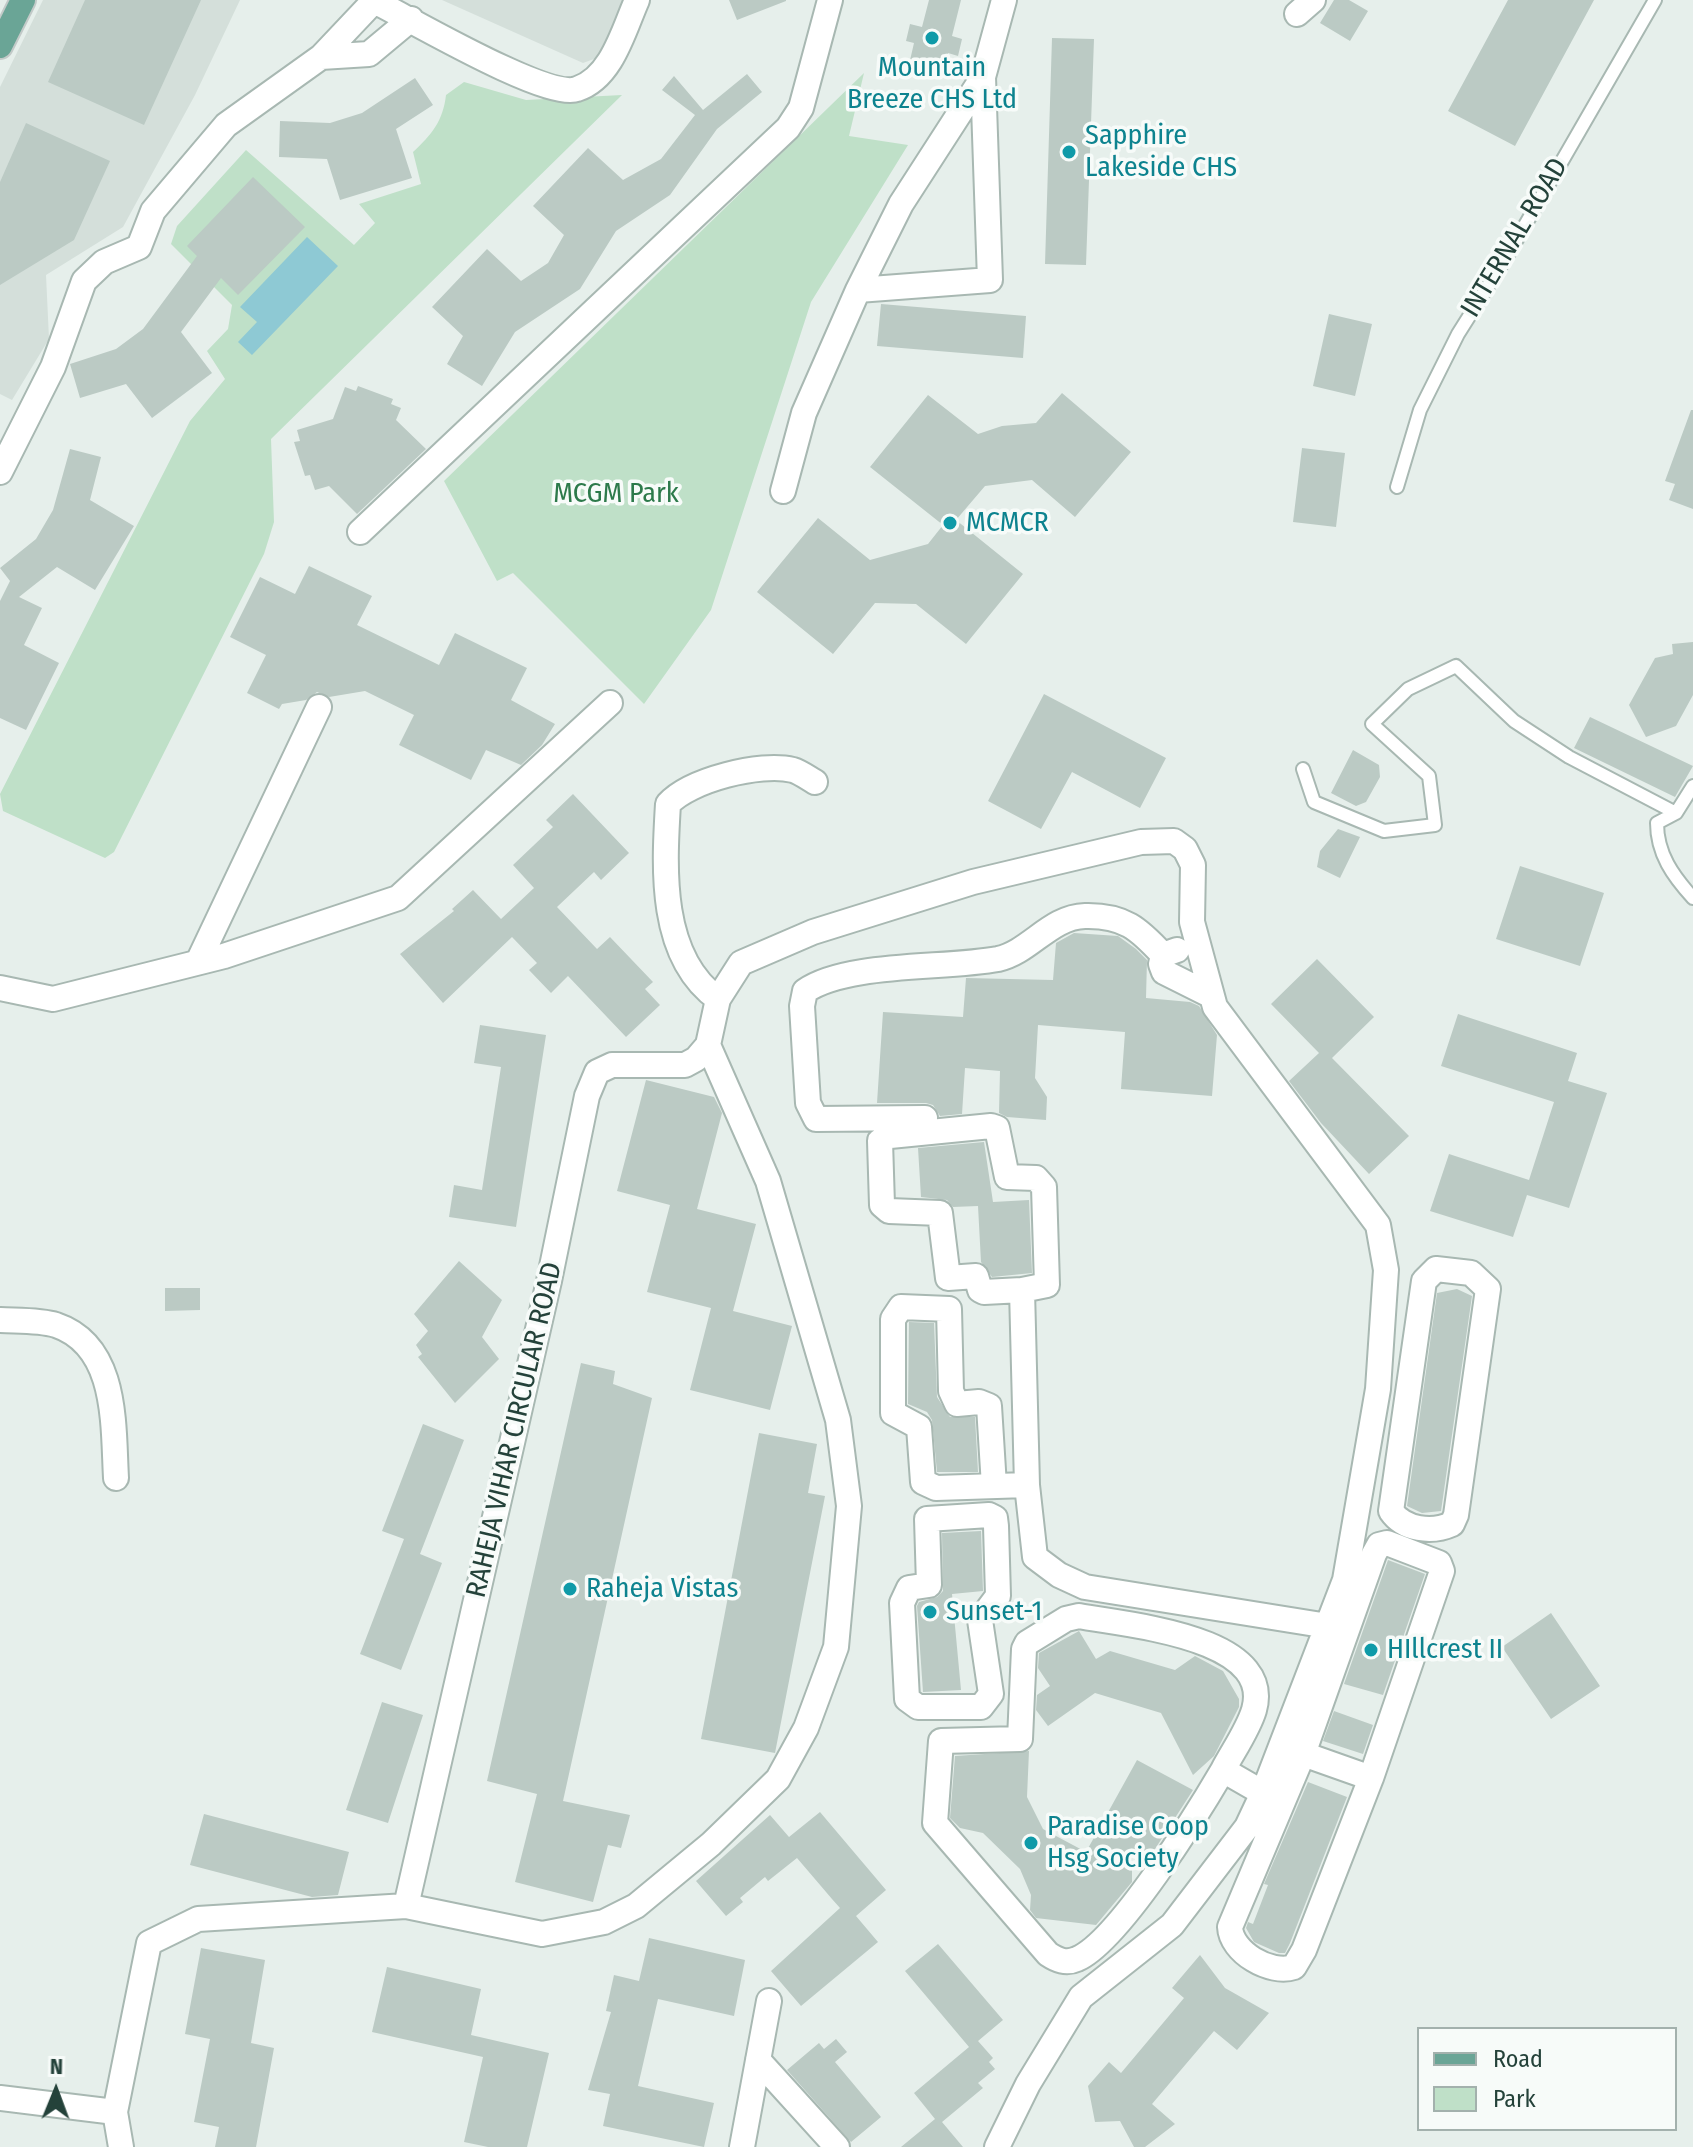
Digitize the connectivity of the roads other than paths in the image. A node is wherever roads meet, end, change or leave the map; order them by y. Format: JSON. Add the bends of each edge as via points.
{"nodes":[{"id":1,"x":23,"y":0,"type":"edge"},
{"id":2,"x":373,"y":0,"type":"edge"},
{"id":3,"x":637,"y":0,"type":"edge"},
{"id":4,"x":830,"y":0,"type":"edge"},
{"id":5,"x":1004,"y":0,"type":"edge"},
{"id":6,"x":1655,"y":0,"type":"edge"},
{"id":7,"x":411,"y":19,"type":"junction"},
{"id":8,"x":0,"y":46,"type":"edge"},
{"id":9,"x":321,"y":57,"type":"junction"},
{"id":10,"x":983,"y":77,"type":"junction"},
{"id":11,"x":858,"y":290,"type":"junction"},
{"id":12,"x":0,"y":472,"type":"edge"},
{"id":13,"x":1397,"y":487,"type":"dead end"},
{"id":14,"x":783,"y":491,"type":"dead end"},
{"id":15,"x":360,"y":532,"type":"dead end"},
{"id":16,"x":610,"y":703,"type":"dead end"},
{"id":17,"x":319,"y":707,"type":"dead end"},
{"id":18,"x":1303,"y":769,"type":"dead end"},
{"id":19,"x":815,"y":782,"type":"dead end"},
{"id":20,"x":1693,"y":786,"type":"edge"},
{"id":21,"x":1676,"y":813,"type":"junction"},
{"id":22,"x":1693,"y":898,"type":"edge"},
{"id":23,"x":1199,"y":950,"type":"junction"},
{"id":24,"x":1163,"y":955,"type":"junction"},
{"id":25,"x":198,"y":962,"type":"junction"},
{"id":26,"x":0,"y":988,"type":"edge"},
{"id":27,"x":1212,"y":996,"type":"junction"},
{"id":28,"x":718,"y":999,"type":"junction"},
{"id":29,"x":708,"y":1045,"type":"junction"},
{"id":30,"x":925,"y":1118,"type":"dead end"},
{"id":31,"x":1022,"y":1290,"type":"junction"},
{"id":32,"x":0,"y":1320,"type":"edge"},
{"id":33,"x":1378,"y":1389,"type":"junction"},
{"id":34,"x":1407,"y":1395,"type":"junction"},
{"id":35,"x":116,"y":1478,"type":"dead end"},
{"id":36,"x":1027,"y":1485,"type":"junction"},
{"id":37,"x":994,"y":1486,"type":"junction"},
{"id":38,"x":997,"y":1556,"type":"junction"},
{"id":39,"x":1035,"y":1557,"type":"junction"},
{"id":40,"x":1328,"y":1626,"type":"junction"},
{"id":41,"x":1291,"y":1750,"type":"junction"},
{"id":42,"x":1223,"y":1770,"type":"junction"},
{"id":43,"x":1371,"y":1778,"type":"junction"},
{"id":44,"x":1263,"y":1793,"type":"junction"},
{"id":45,"x":406,"y":1906,"type":"junction"},
{"id":46,"x":769,"y":2001,"type":"dead end"},
{"id":47,"x":758,"y":2060,"type":"junction"},
{"id":48,"x":0,"y":2098,"type":"edge"},
{"id":49,"x":115,"y":2112,"type":"junction"},
{"id":50,"x":121,"y":2147,"type":"edge"},
{"id":51,"x":742,"y":2147,"type":"edge"},
{"id":52,"x":837,"y":2147,"type":"edge"},
{"id":53,"x":997,"y":2147,"type":"edge"}],
"edges":[{"from":1,"to":8,"type":"main road"},
{"from":2,"to":7,"type":"street"},
{"from":2,"to":9,"type":"street"},
{"from":3,"to":7,"type":"street","via":[[613,55],[594,79],[576,90],[524,78]]},
{"from":4,"to":15,"type":"street","via":[[801,108],[788,128]]},
{"from":5,"to":10,"type":"street"},
{"from":6,"to":13,"type":"lane","name":"INTERNAL ROAD","via":[[1458,334],[1420,410]]},
{"from":7,"to":9,"type":"street","via":[[369,54]]},
{"from":9,"to":12,"type":"street","via":[[226,125],[153,211],[139,247],[104,262],[84,281],[53,367]]},
{"from":10,"to":11,"type":"street","via":[[901,204]]},
{"from":10,"to":11,"type":"street","via":[[990,280]]},
{"from":11,"to":14,"type":"street","via":[[804,413]]},
{"from":16,"to":25,"type":"street","via":[[398,898]]},
{"from":17,"to":25,"type":"street"},
{"from":18,"to":21,"type":"lane","via":[[1314,802],[1384,831],[1435,825],[1429,776],[1372,724],[1408,689],[1456,666],[1525,728]]},
{"from":19,"to":28,"type":"street","via":[[792,770],[752,771],[692,785],[668,804],[669,914],[690,973]]},
{"from":20,"to":21,"type":"lane"},
{"from":21,"to":22,"type":"lane","via":[[1657,823],[1657,842],[1674,876]]},
{"from":23,"to":24,"type":"street"},
{"from":23,"to":27,"type":"street"},
{"from":23,"to":28,"type":"street","via":[[1192,922],[1193,865],[1185,849],[1174,841],[1141,842],[973,882],[813,932],[741,963]]},
{"from":24,"to":27,"type":"street","via":[[1164,972]]},
{"from":24,"to":30,"type":"street","via":[[1135,924],[1085,916],[1058,924],[1000,958],[831,977],[805,991],[808,1103],[816,1119]]},
{"from":25,"to":26,"type":"street","via":[[53,999]]},
{"from":27,"to":33,"type":"street","via":[[1215,1007],[1378,1225],[1386,1270]]},
{"from":28,"to":29,"type":"street"},
{"from":29,"to":45,"type":"street","name":"RAHEJA VIHAR CIRCULAR ROAD","via":[[685,1065],[612,1065],[597,1072],[587,1096]]},
{"from":29,"to":45,"type":"street","via":[[768,1181],[838,1420],[849,1506],[836,1647],[806,1728],[778,1779],[636,1906],[604,1922],[542,1934]]},
{"from":31,"to":31,"type":"street","via":[[1047,1285],[1044,1187],[1036,1178],[1007,1177],[997,1128],[880,1141],[882,1205],[889,1211],[940,1213],[948,1278],[976,1276],[984,1292]]},
{"from":31,"to":36,"type":"street"},
{"from":32,"to":35,"type":"street","via":[[55,1325],[86,1341],[111,1399]]},
{"from":33,"to":34,"type":"street"},
{"from":33,"to":40,"type":"street","via":[[1345,1580]]},
{"from":34,"to":34,"type":"street","via":[[1424,1281],[1436,1269],[1471,1273],[1488,1289],[1456,1515],[1442,1528],[1402,1523],[1391,1511]]},
{"from":36,"to":37,"type":"street"},
{"from":36,"to":39,"type":"street"},
{"from":37,"to":37,"type":"street","via":[[936,1488],[923,1482],[919,1427],[893,1413],[893,1319],[901,1307],[949,1309],[951,1391],[957,1404],[989,1406]]},
{"from":38,"to":38,"type":"street","via":[[998,1596],[980,1620],[991,1694],[981,1707],[918,1707],[907,1699],[902,1603],[909,1588],[929,1585],[927,1519],[995,1518]]},
{"from":38,"to":39,"type":"street"},
{"from":39,"to":40,"type":"street","via":[[1085,1587]]},
{"from":40,"to":41,"type":"street"},
{"from":41,"to":43,"type":"street"},
{"from":41,"to":43,"type":"street","via":[[1230,1927],[1239,1949],[1280,1969],[1294,1967],[1304,1950]]},
{"from":41,"to":43,"type":"street","via":[[1368,1568],[1379,1545],[1387,1543],[1439,1563],[1442,1571]]},
{"from":41,"to":44,"type":"street"},
{"from":42,"to":42,"type":"street","via":[[1192,1825],[1118,1922],[1078,1959],[1058,1961],[1048,1954],[935,1823],[941,1741],[1020,1739],[1024,1649],[1066,1619],[1079,1616],[1204,1641],[1239,1662],[1253,1685],[1254,1708]]},
{"from":42,"to":44,"type":"street"},
{"from":44,"to":53,"type":"street","via":[[1247,1827],[1172,1925],[1081,1997]]},
{"from":45,"to":49,"type":"street","via":[[198,1919],[149,1943]]},
{"from":46,"to":47,"type":"street"},
{"from":47,"to":51,"type":"street"},
{"from":47,"to":52,"type":"street"},
{"from":48,"to":49,"type":"street"},
{"from":49,"to":50,"type":"street"}]}
